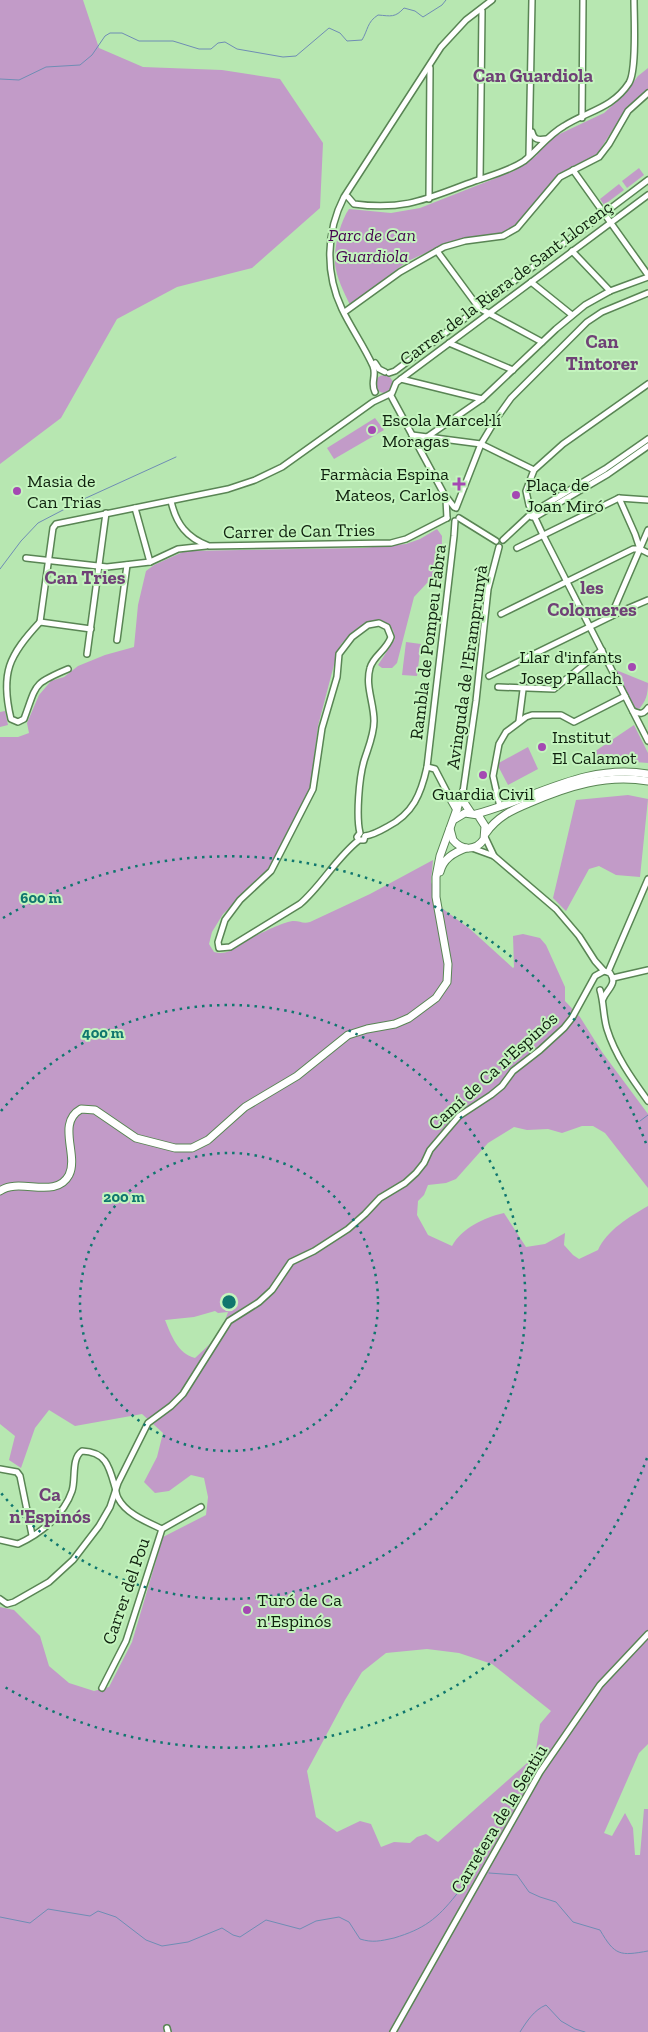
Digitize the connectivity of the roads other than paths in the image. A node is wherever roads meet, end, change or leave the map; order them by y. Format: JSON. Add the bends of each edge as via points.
{"nodes":[{"id":1,"x":492,"y":0,"type":"edge"},
{"id":2,"x":498,"y":0,"type":"edge"},
{"id":3,"x":532,"y":0,"type":"edge"},
{"id":4,"x":583,"y":0,"type":"edge"},
{"id":5,"x":634,"y":0,"type":"edge"},
{"id":6,"x":482,"y":10,"type":"junction"},
{"id":7,"x":430,"y":68,"type":"junction"},
{"id":8,"x":648,"y":93,"type":"edge"},
{"id":9,"x":582,"y":118,"type":"junction"},
{"id":10,"x":531,"y":129,"type":"junction"},
{"id":11,"x":547,"y":139,"type":"junction"},
{"id":12,"x":530,"y":156,"type":"junction"},
{"id":13,"x":573,"y":170,"type":"junction"},
{"id":14,"x":480,"y":180,"type":"junction"},
{"id":15,"x":648,"y":180,"type":"edge"},
{"id":16,"x":648,"y":195,"type":"edge"},
{"id":17,"x":348,"y":197,"type":"junction"},
{"id":18,"x":429,"y":199,"type":"junction"},
{"id":19,"x":605,"y":213,"type":"junction"},
{"id":20,"x":612,"y":222,"type":"junction"},
{"id":21,"x":437,"y":251,"type":"junction"},
{"id":22,"x":572,"y":251,"type":"junction"},
{"id":23,"x":648,"y":276,"type":"edge"},
{"id":24,"x":531,"y":282,"type":"junction"},
{"id":25,"x":610,"y":290,"type":"junction"},
{"id":26,"x":648,"y":293,"type":"edge"},
{"id":27,"x":479,"y":308,"type":"junction"},
{"id":28,"x":346,"y":311,"type":"junction"},
{"id":29,"x":490,"y":313,"type":"junction"},
{"id":30,"x":572,"y":315,"type":"junction"},
{"id":31,"x":542,"y":342,"type":"junction"},
{"id":32,"x":449,"y":343,"type":"junction"},
{"id":33,"x":513,"y":370,"type":"junction"},
{"id":34,"x":387,"y":372,"type":"junction"},
{"id":35,"x":374,"y":378,"type":"junction"},
{"id":36,"x":402,"y":379,"type":"junction"},
{"id":37,"x":396,"y":383,"type":"junction"},
{"id":38,"x":648,"y":384,"type":"edge"},
{"id":39,"x":375,"y":392,"type":"junction"},
{"id":40,"x":388,"y":395,"type":"junction"},
{"id":41,"x":482,"y":399,"type":"junction"},
{"id":42,"x":373,"y":402,"type":"junction"},
{"id":43,"x":412,"y":435,"type":"junction"},
{"id":44,"x":427,"y":437,"type":"junction"},
{"id":45,"x":648,"y":439,"type":"edge"},
{"id":46,"x":481,"y":444,"type":"junction"},
{"id":47,"x":648,"y":446,"type":"edge"},
{"id":48,"x":534,"y":470,"type":"junction"},
{"id":49,"x":445,"y":496,"type":"junction"},
{"id":50,"x":619,"y":498,"type":"junction"},
{"id":51,"x":648,"y":500,"type":"edge"},
{"id":52,"x":171,"y":501,"type":"junction"},
{"id":53,"x":134,"y":508,"type":"junction"},
{"id":54,"x":455,"y":508,"type":"junction"},
{"id":55,"x":447,"y":510,"type":"junction"},
{"id":56,"x":106,"y":513,"type":"junction"},
{"id":57,"x":532,"y":515,"type":"junction"},
{"id":58,"x":447,"y":518,"type":"junction"},
{"id":59,"x":457,"y":520,"type":"junction"},
{"id":60,"x":648,"y":530,"type":"edge"},
{"id":61,"x":543,"y":535,"type":"junction"},
{"id":62,"x":496,"y":540,"type":"junction"},
{"id":63,"x":503,"y":540,"type":"junction"},
{"id":64,"x":209,"y":546,"type":"junction"},
{"id":65,"x":499,"y":547,"type":"junction"},
{"id":66,"x":517,"y":548,"type":"dead end"},
{"id":67,"x":640,"y":550,"type":"junction"},
{"id":68,"x":648,"y":553,"type":"edge"},
{"id":69,"x":26,"y":558,"type":"dead end"},
{"id":70,"x":48,"y":560,"type":"junction"},
{"id":71,"x":150,"y":562,"type":"junction"},
{"id":72,"x":127,"y":565,"type":"junction"},
{"id":73,"x":99,"y":567,"type":"junction"},
{"id":74,"x":567,"y":581,"type":"junction"},
{"id":75,"x":648,"y":600,"type":"edge"},
{"id":76,"x":501,"y":614,"type":"dead end"},
{"id":77,"x":611,"y":616,"type":"junction"},
{"id":78,"x":40,"y":622,"type":"junction"},
{"id":79,"x":590,"y":626,"type":"junction"},
{"id":80,"x":91,"y":629,"type":"junction"},
{"id":81,"x":117,"y":640,"type":"dead end"},
{"id":82,"x":602,"y":650,"type":"junction"},
{"id":83,"x":87,"y":654,"type":"dead end"},
{"id":84,"x":68,"y":668,"type":"dead end"},
{"id":85,"x":489,"y":676,"type":"dead end"},
{"id":86,"x":498,"y":687,"type":"dead end"},
{"id":87,"x":2,"y":688,"type":"edge"},
{"id":88,"x":523,"y":690,"type":"junction"},
{"id":89,"x":625,"y":696,"type":"junction"},
{"id":90,"x":648,"y":708,"type":"edge"},
{"id":91,"x":633,"y":712,"type":"junction"},
{"id":92,"x":519,"y":721,"type":"junction"},
{"id":93,"x":647,"y":738,"type":"edge"},
{"id":94,"x":427,"y":767,"type":"junction"},
{"id":95,"x":648,"y":774,"type":"edge"},
{"id":96,"x":648,"y":781,"type":"edge"},
{"id":97,"x":462,"y":794,"type":"junction"},
{"id":98,"x":449,"y":796,"type":"junction"},
{"id":99,"x":500,"y":807,"type":"junction"},
{"id":100,"x":457,"y":810,"type":"junction"},
{"id":101,"x":473,"y":814,"type":"junction"},
{"id":102,"x":455,"y":819,"type":"junction"},
{"id":103,"x":450,"y":828,"type":"junction"},
{"id":104,"x":362,"y":835,"type":"junction"},
{"id":105,"x":485,"y":835,"type":"junction"},
{"id":106,"x":469,"y":848,"type":"junction"},
{"id":107,"x":494,"y":856,"type":"junction"},
{"id":108,"x":648,"y":879,"type":"edge"},
{"id":109,"x":595,"y":961,"type":"junction"},
{"id":110,"x":648,"y":970,"type":"edge"},
{"id":111,"x":606,"y":971,"type":"junction"},
{"id":112,"x":596,"y":976,"type":"junction"},
{"id":113,"x":613,"y":978,"type":"junction"},
{"id":114,"x":599,"y":989,"type":"junction"},
{"id":115,"x":609,"y":989,"type":"junction"},
{"id":116,"x":587,"y":991,"type":"junction"},
{"id":117,"x":603,"y":999,"type":"junction"},
{"id":118,"x":646,"y":1093,"type":"edge"},
{"id":119,"x":648,"y":1100,"type":"edge"},
{"id":120,"x":0,"y":1191,"type":"edge"},
{"id":121,"x":0,"y":1196,"type":"edge"},
{"id":122,"x":0,"y":1469,"type":"edge"},
{"id":123,"x":115,"y":1489,"type":"junction"},
{"id":124,"x":200,"y":1507,"type":"dead end"},
{"id":125,"x":162,"y":1529,"type":"junction"},
{"id":126,"x":32,"y":1535,"type":"junction"},
{"id":127,"x":0,"y":1540,"type":"edge"},
{"id":128,"x":0,"y":1599,"type":"edge"},
{"id":129,"x":648,"y":1634,"type":"edge"},
{"id":130,"x":102,"y":1688,"type":"dead end"},
{"id":131,"x":394,"y":2032,"type":"edge"}],
"edges":[{"from":1,"to":35,"type":"street","via":[[464,22],[436,54],[348,191],[335,220],[329,253],[332,281],[342,308],[373,366]]},
{"from":2,"to":6,"type":"street"},
{"from":3,"to":10,"type":"street"},
{"from":4,"to":9,"type":"street"},
{"from":5,"to":9,"type":"street","via":[[632,77],[607,104]]},
{"from":6,"to":7,"type":"street","via":[[450,40]]},
{"from":6,"to":14,"type":"street"},
{"from":7,"to":17,"type":"street"},
{"from":7,"to":18,"type":"street"},
{"from":8,"to":13,"type":"street","via":[[628,111],[599,156]]},
{"from":9,"to":11,"type":"street","via":[[562,127]]},
{"from":10,"to":11,"type":"street","via":[[536,139]]},
{"from":10,"to":12,"type":"street"},
{"from":11,"to":12,"type":"street"},
{"from":12,"to":14,"type":"street","via":[[503,172]]},
{"from":13,"to":19,"type":"street"},
{"from":13,"to":21,"type":"street","via":[[560,177],[517,228],[507,235],[454,244]]},
{"from":14,"to":18,"type":"street"},
{"from":15,"to":19,"type":"street"},
{"from":16,"to":20,"type":"street","name":"Carrer de la Riera de Sant Llorenç"},
{"from":17,"to":18,"type":"street","via":[[354,204],[380,207]]},
{"from":17,"to":28,"type":"street","via":[[336,225],[332,254],[334,275]]},
{"from":19,"to":20,"type":"street"},
{"from":19,"to":27,"type":"street"},
{"from":20,"to":22,"type":"street","name":"Carrer de la Riera de Sant Llorenç"},
{"from":20,"to":23,"type":"street"},
{"from":21,"to":27,"type":"street"},
{"from":21,"to":28,"type":"street","via":[[400,272]]},
{"from":22,"to":24,"type":"street","name":"Carrer de la Riera de Sant Llorenç"},
{"from":22,"to":25,"type":"street"},
{"from":23,"to":25,"type":"street"},
{"from":24,"to":29,"type":"street","name":"Carrer de la Riera de Sant Llorenç"},
{"from":24,"to":30,"type":"street"},
{"from":25,"to":30,"type":"street"},
{"from":26,"to":46,"type":"street","via":[[602,312],[587,322],[511,398]]},
{"from":27,"to":29,"type":"street"},
{"from":27,"to":34,"type":"street","via":[[395,371]]},
{"from":28,"to":34,"type":"street","via":[[376,365]]},
{"from":29,"to":31,"type":"street"},
{"from":29,"to":32,"type":"street","name":"Carrer de la Riera de Sant Llorenç"},
{"from":30,"to":31,"type":"street"},
{"from":31,"to":33,"type":"street"},
{"from":32,"to":33,"type":"street"},
{"from":32,"to":36,"type":"street","name":"Carrer de la Riera de Sant Llorenç"},
{"from":33,"to":41,"type":"street"},
{"from":34,"to":35,"type":"street"},
{"from":34,"to":37,"type":"street","via":[[394,376]]},
{"from":35,"to":39,"type":"street","via":[[372,386]]},
{"from":36,"to":37,"type":"street","name":"Carrer de la Riera de Sant Llorenç"},
{"from":36,"to":41,"type":"street"},
{"from":37,"to":40,"type":"street","name":"Carrer de la Riera de Sant Llorenç","via":[[395,390]]},
{"from":38,"to":48,"type":"street","via":[[563,444]]},
{"from":39,"to":40,"type":"street"},
{"from":39,"to":42,"type":"street"},
{"from":40,"to":42,"type":"street"},
{"from":40,"to":43,"type":"street"},
{"from":41,"to":44,"type":"street"},
{"from":42,"to":52,"type":"street","via":[[272,472],[228,489]]},
{"from":43,"to":44,"type":"street"},
{"from":43,"to":49,"type":"street"},
{"from":44,"to":46,"type":"street"},
{"from":45,"to":57,"type":"street"},
{"from":46,"to":48,"type":"street"},
{"from":46,"to":54,"type":"street"},
{"from":47,"to":57,"type":"street","via":[[608,474]]},
{"from":48,"to":57,"type":"street","via":[[526,491]]},
{"from":49,"to":54,"type":"street"},
{"from":49,"to":55,"type":"street"},
{"from":50,"to":51,"type":"street"},
{"from":50,"to":61,"type":"street"},
{"from":50,"to":67,"type":"street"},
{"from":52,"to":53,"type":"street"},
{"from":52,"to":64,"type":"street","name":"Carrer de Can Tries","via":[[183,530]]},
{"from":53,"to":56,"type":"street"},
{"from":53,"to":71,"type":"street"},
{"from":54,"to":55,"type":"street"},
{"from":54,"to":59,"type":"street","via":[[459,512]]},
{"from":55,"to":58,"type":"street"},
{"from":56,"to":70,"type":"street","via":[[59,523],[53,528]]},
{"from":56,"to":73,"type":"street"},
{"from":57,"to":61,"type":"street"},
{"from":57,"to":63,"type":"street"},
{"from":58,"to":59,"type":"street"},
{"from":58,"to":64,"type":"street","name":"Carrer de Can Tries","via":[[391,543]]},
{"from":59,"to":62,"type":"street"},
{"from":59,"to":94,"type":"street","name":"Rambla de Pompeu Fabra"},
{"from":60,"to":67,"type":"street"},
{"from":61,"to":66,"type":"street"},
{"from":61,"to":74,"type":"street"},
{"from":62,"to":63,"type":"street"},
{"from":62,"to":65,"type":"street"},
{"from":63,"to":65,"type":"street","via":[[504,544]]},
{"from":64,"to":71,"type":"street","via":[[178,548]]},
{"from":65,"to":97,"type":"street","name":"Avinguda de l'Eramprunyà","via":[[488,588]]},
{"from":67,"to":68,"type":"street"},
{"from":67,"to":74,"type":"street","via":[[633,549]]},
{"from":67,"to":77,"type":"street"},
{"from":69,"to":70,"type":"street"},
{"from":70,"to":73,"type":"street"},
{"from":70,"to":78,"type":"street"},
{"from":71,"to":72,"type":"street"},
{"from":72,"to":73,"type":"street"},
{"from":72,"to":81,"type":"street"},
{"from":73,"to":80,"type":"street"},
{"from":74,"to":76,"type":"street"},
{"from":74,"to":79,"type":"street"},
{"from":75,"to":77,"type":"street"},
{"from":77,"to":79,"type":"street"},
{"from":78,"to":80,"type":"street"},
{"from":78,"to":87,"type":"street","via":[[15,650]]},
{"from":79,"to":82,"type":"street"},
{"from":79,"to":85,"type":"street"},
{"from":80,"to":83,"type":"street"},
{"from":82,"to":88,"type":"street","via":[[554,690]]},
{"from":82,"to":89,"type":"street"},
{"from":84,"to":87,"type":"street","via":[[38,684],[20,722],[11,719]]},
{"from":86,"to":88,"type":"street"},
{"from":88,"to":92,"type":"street"},
{"from":89,"to":91,"type":"street"},
{"from":89,"to":92,"type":"street","via":[[574,722],[557,714],[532,715]]},
{"from":90,"to":91,"type":"street","via":[[645,713]]},
{"from":91,"to":93,"type":"street"},
{"from":92,"to":99,"type":"street","via":[[506,732],[495,759],[494,776]]},
{"from":94,"to":98,"type":"street","via":[[435,769]]},
{"from":94,"to":104,"type":"street","name":"Rambla de Pompeu Fabra","via":[[418,798],[406,814],[373,835]]},
{"from":95,"to":99,"type":"main road","via":[[614,772],[581,777]]},
{"from":96,"to":105,"type":"main road","via":[[613,779],[572,786],[510,812],[496,820]]},
{"from":97,"to":98,"type":"main road","via":[[454,798]]},
{"from":97,"to":100,"type":"main road"},
{"from":97,"to":101,"type":"main road"},
{"from":98,"to":100,"type":"main road"},
{"from":99,"to":101,"type":"main road"},
{"from":100,"to":102,"type":"main road"},
{"from":101,"to":102,"type":"main road","via":[[462,814]]},
{"from":101,"to":105,"type":"main road","via":[[484,822]]},
{"from":102,"to":103,"type":"main road"},
{"from":103,"to":106,"type":"main road","via":[[454,842]]},
{"from":103,"to":120,"type":"main road","via":[[436,877],[436,897],[448,964],[447,982],[436,998],[410,1018],[348,1035],[297,1076],[245,1107],[208,1140],[192,1148],[175,1148],[136,1138],[94,1110],[81,1109],[71,1117],[69,1126],[71,1168],[68,1177],[49,1187],[19,1185]]},
{"from":104,"to":104,"type":"street","via":[[360,775],[374,730],[369,670],[391,637],[387,627],[378,623],[360,630],[339,654],[338,673],[322,728],[313,789],[271,871],[240,900],[225,920],[219,948],[237,943],[300,904],[359,840],[357,836]]},
{"from":105,"to":106,"type":"main road","via":[[480,844]]},
{"from":105,"to":107,"type":"street"},
{"from":106,"to":107,"type":"street"},
{"from":106,"to":121,"type":"main road","via":[[452,854],[444,862],[439,878],[452,966],[449,985],[438,1001],[422,1014],[396,1027],[352,1036],[299,1078],[248,1108],[215,1138],[194,1150],[175,1151],[143,1143],[124,1135],[95,1113],[80,1114],[72,1128],[74,1170],[69,1180],[57,1188],[12,1189]]},
{"from":107,"to":109,"type":"street","via":[[556,909]]},
{"from":108,"to":111,"type":"street"},
{"from":109,"to":111,"type":"street"},
{"from":109,"to":112,"type":"street"},
{"from":110,"to":113,"type":"street"},
{"from":111,"to":112,"type":"street"},
{"from":111,"to":113,"type":"street"},
{"from":112,"to":114,"type":"street","via":[[594,984]]},
{"from":112,"to":116,"type":"street","name":"Camí de Ca n'Espinós"},
{"from":113,"to":115,"type":"street"},
{"from":114,"to":115,"type":"street"},
{"from":114,"to":116,"type":"street"},
{"from":114,"to":117,"type":"street"},
{"from":115,"to":117,"type":"street"},
{"from":116,"to":123,"type":"street","name":"Camí de Ca n'Espinós","via":[[564,1028],[514,1071],[492,1095],[459,1116],[430,1150],[416,1173],[380,1198],[342,1233],[291,1262],[272,1290],[229,1321],[183,1394],[148,1423]]},
{"from":117,"to":118,"type":"street","via":[[612,1042]]},
{"from":118,"to":119,"type":"street"},
{"from":122,"to":126,"type":"street","via":[[17,1472],[20,1476]]},
{"from":123,"to":125,"type":"street","name":"Carrer del Pou","via":[[126,1508]]},
{"from":123,"to":126,"type":"street","name":"Carrer del Pou","via":[[100,1455],[80,1452],[76,1458],[70,1495],[49,1525]]},
{"from":123,"to":128,"type":"street","name":"Camí de Ca n'Espinós","via":[[113,1501],[102,1521],[66,1568],[49,1582],[10,1604]]},
{"from":124,"to":125,"type":"street","name":"Carrer del Pou"},
{"from":125,"to":130,"type":"street","name":"Carrer del Pou","via":[[126,1641]]},
{"from":126,"to":127,"type":"street","via":[[18,1544]]},
{"from":129,"to":131,"type":"street","name":"Carretera de la Sentiu","via":[[600,1685],[536,1778]]}]}
